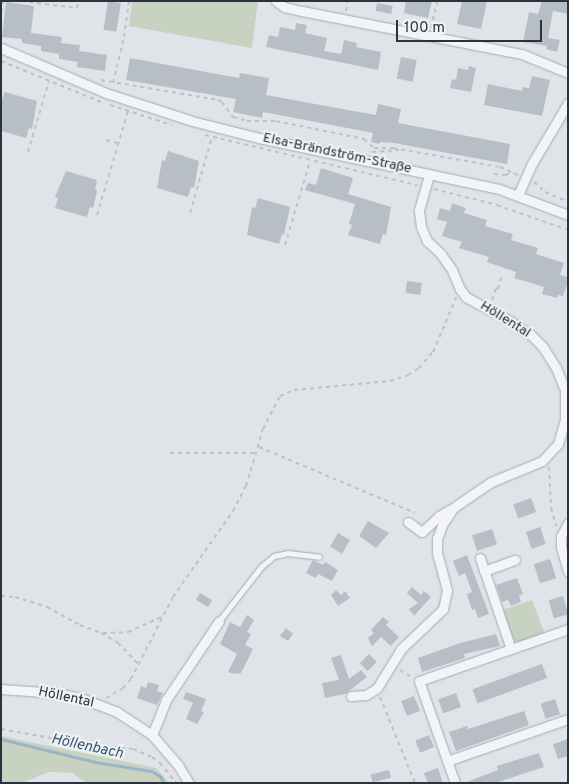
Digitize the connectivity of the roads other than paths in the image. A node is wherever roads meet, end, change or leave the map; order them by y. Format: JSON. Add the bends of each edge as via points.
{"nodes":[{"id":1,"x":276,"y":1,"type":"edge"},
{"id":2,"x":1,"y":48,"type":"edge"},
{"id":3,"x":568,"y":73,"type":"edge"},
{"id":4,"x":568,"y":103,"type":"edge"},
{"id":5,"x":428,"y":174,"type":"junction"},
{"id":6,"x":518,"y":195,"type":"junction"},
{"id":7,"x":568,"y":215,"type":"edge"},
{"id":8,"x":453,"y":508,"type":"junction"},
{"id":9,"x":408,"y":522,"type":"dead end"},
{"id":10,"x":568,"y":523,"type":"edge"},
{"id":11,"x":319,"y":557,"type":"dead end"},
{"id":12,"x":480,"y":558,"type":"dead end"},
{"id":13,"x":515,"y":560,"type":"dead end"},
{"id":14,"x":484,"y":571,"type":"junction"},
{"id":15,"x":568,"y":572,"type":"edge"},
{"id":16,"x":219,"y":622,"type":"joint"},
{"id":17,"x":568,"y":629,"type":"edge"},
{"id":18,"x":511,"y":649,"type":"junction"},
{"id":19,"x":1,"y":689,"type":"edge"},
{"id":20,"x":351,"y":696,"type":"dead end"},
{"id":21,"x":568,"y":719,"type":"edge"},
{"id":22,"x":152,"y":736,"type":"junction"},
{"id":23,"x":447,"y":761,"type":"junction"},
{"id":24,"x":188,"y":783,"type":"edge"},
{"id":25,"x":455,"y":783,"type":"edge"}],
"edges":[{"from":1,"to":3,"type":"street","via":[[284,7],[302,11],[522,54]]},
{"from":2,"to":5,"type":"street","name":"Elsa-Brändström-Straße","via":[[130,102],[259,138]]},
{"from":4,"to":6,"type":"street"},
{"from":5,"to":6,"type":"street","name":"Elsa-Brändström-Straße"},
{"from":5,"to":8,"type":"street","name":"Höllental","via":[[419,210],[427,241],[441,254],[466,297],[531,335],[542,346],[565,390],[567,408],[562,432],[550,454],[542,461],[491,482]]},
{"from":6,"to":7,"type":"street","name":"Elsa-Brändström-Straße"},
{"from":8,"to":9,"type":"street","via":[[422,532]]},
{"from":8,"to":20,"type":"street","via":[[437,539],[437,553],[447,590],[443,608],[390,664],[377,688],[366,695]]},
{"from":10,"to":15,"type":"street","via":[[561,546]]},
{"from":11,"to":16,"type":"lane","via":[[288,553],[274,556],[261,567]]},
{"from":12,"to":14,"type":"street"},
{"from":13,"to":14,"type":"street"},
{"from":14,"to":18,"type":"street"},
{"from":16,"to":22,"type":"street","via":[[166,700]]},
{"from":17,"to":18,"type":"street"},
{"from":18,"to":23,"type":"street","via":[[419,681]]},
{"from":19,"to":22,"type":"street","name":"Höllental","via":[[57,693],[97,704],[117,712]]},
{"from":21,"to":23,"type":"street"},
{"from":22,"to":24,"type":"street","name":"Höllental","via":[[166,749]]},
{"from":23,"to":25,"type":"street"}]}
